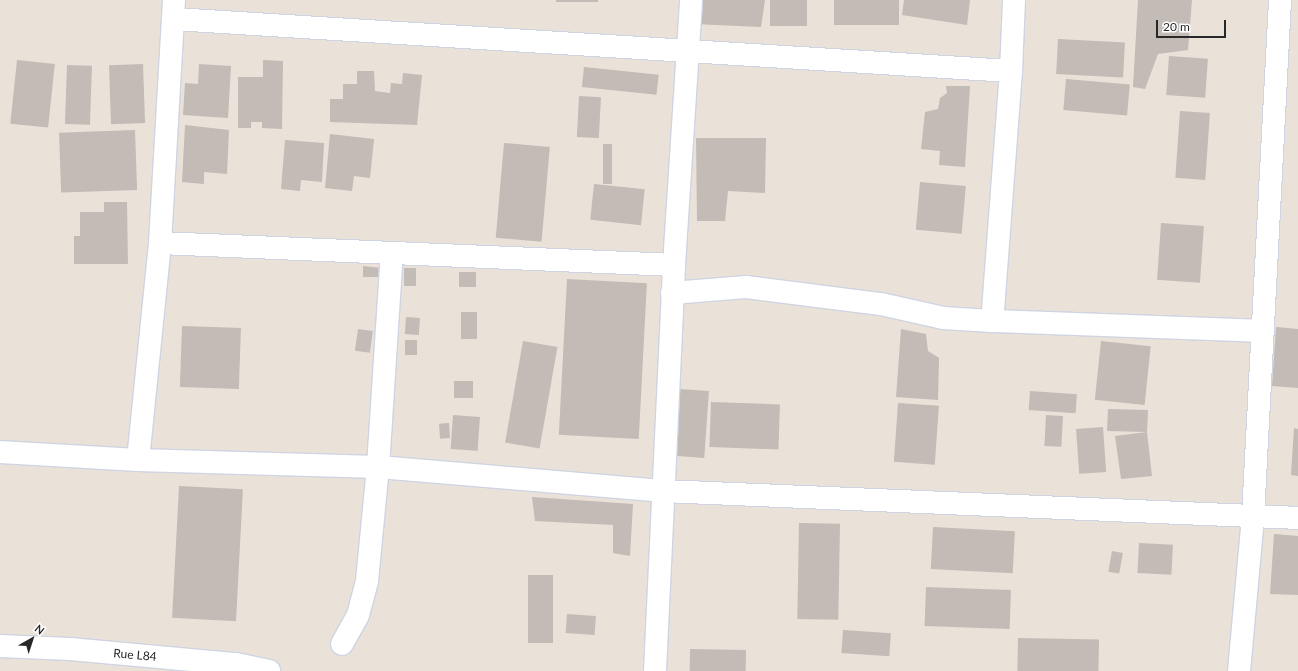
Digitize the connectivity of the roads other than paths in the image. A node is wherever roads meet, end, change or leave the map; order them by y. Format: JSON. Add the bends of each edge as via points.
{"nodes":[{"id":1,"x":691,"y":0,"type":"edge"},
{"id":2,"x":1014,"y":0,"type":"edge"},
{"id":3,"x":1280,"y":0,"type":"edge"},
{"id":4,"x":174,"y":10,"type":"edge"},
{"id":5,"x":687,"y":51,"type":"junction"},
{"id":6,"x":1011,"y":71,"type":"junction"},
{"id":7,"x":160,"y":242,"type":"junction"},
{"id":8,"x":392,"y":253,"type":"junction"},
{"id":9,"x":674,"y":265,"type":"junction"},
{"id":10,"x":672,"y":293,"type":"junction"},
{"id":11,"x":992,"y":321,"type":"junction"},
{"id":12,"x":1261,"y":331,"type":"junction"},
{"id":13,"x":0,"y":452,"type":"edge"},
{"id":14,"x":138,"y":460,"type":"junction"},
{"id":15,"x":378,"y":467,"type":"junction"},
{"id":16,"x":663,"y":491,"type":"junction"},
{"id":17,"x":1252,"y":516,"type":"junction"},
{"id":18,"x":1298,"y":518,"type":"edge"},
{"id":19,"x":342,"y":644,"type":"dead end"},
{"id":20,"x":0,"y":646,"type":"edge"},
{"id":21,"x":269,"y":671,"type":"edge"},
{"id":22,"x":654,"y":671,"type":"edge"},
{"id":23,"x":1239,"y":671,"type":"edge"}],
"edges":[{"from":1,"to":5,"type":"street"},
{"from":2,"to":6,"type":"street"},
{"from":3,"to":12,"type":"street"},
{"from":4,"to":5,"type":"street"},
{"from":4,"to":7,"type":"street"},
{"from":5,"to":6,"type":"street"},
{"from":5,"to":9,"type":"street"},
{"from":6,"to":11,"type":"street"},
{"from":7,"to":8,"type":"street"},
{"from":7,"to":14,"type":"street"},
{"from":8,"to":9,"type":"street"},
{"from":8,"to":15,"type":"street"},
{"from":9,"to":10,"type":"street"},
{"from":10,"to":11,"type":"street","via":[[746,287],[881,304],[943,318]]},
{"from":10,"to":16,"type":"street"},
{"from":11,"to":12,"type":"street"},
{"from":12,"to":17,"type":"street"},
{"from":13,"to":14,"type":"street"},
{"from":14,"to":15,"type":"street"},
{"from":15,"to":16,"type":"street"},
{"from":15,"to":19,"type":"street","via":[[367,581],[358,615]]},
{"from":16,"to":17,"type":"street"},
{"from":16,"to":22,"type":"street"},
{"from":17,"to":18,"type":"street"},
{"from":17,"to":23,"type":"street"},
{"from":20,"to":21,"type":"street","name":"Rue L84","via":[[70,649],[212,662]]}]}
